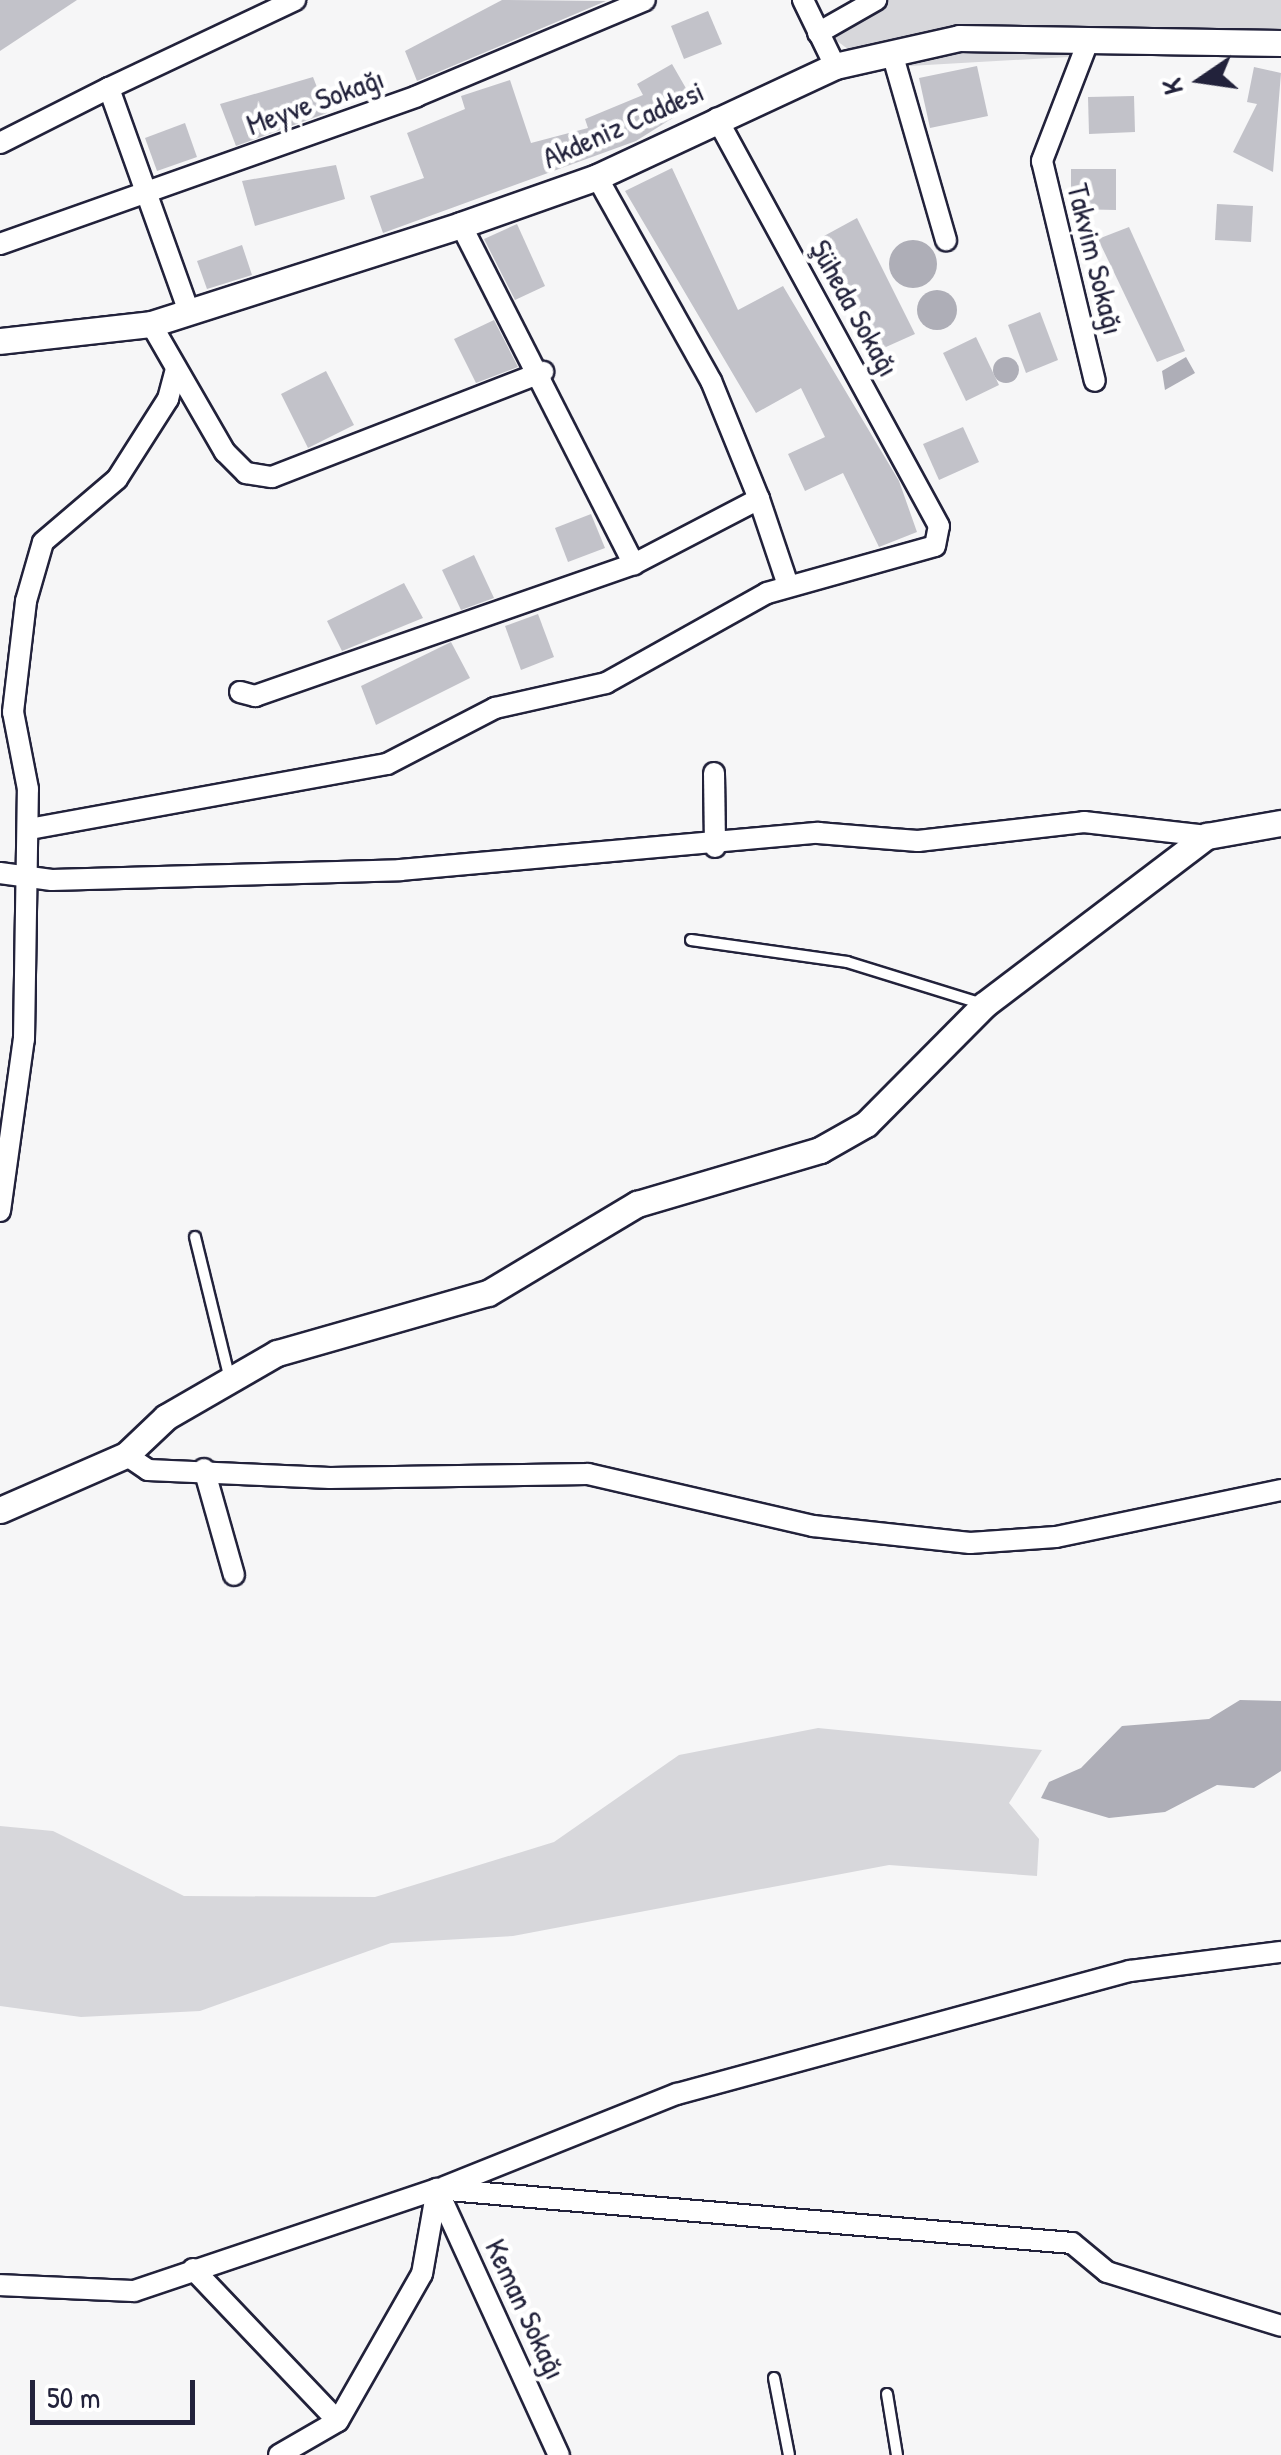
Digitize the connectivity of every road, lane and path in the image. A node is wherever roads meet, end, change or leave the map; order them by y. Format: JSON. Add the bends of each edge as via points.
{"nodes":[{"id":1,"x":295,"y":0,"type":"edge"},
{"id":2,"x":645,"y":0,"type":"edge"},
{"id":3,"x":803,"y":0,"type":"edge"},
{"id":4,"x":876,"y":0,"type":"edge"},
{"id":5,"x":818,"y":33,"type":"junction"},
{"id":6,"x":1089,"y":39,"type":"junction"},
{"id":7,"x":1281,"y":43,"type":"edge"},
{"id":8,"x":892,"y":53,"type":"junction"},
{"id":9,"x":834,"y":66,"type":"junction"},
{"id":10,"x":110,"y":88,"type":"junction"},
{"id":11,"x":717,"y":118,"type":"junction"},
{"id":12,"x":0,"y":143,"type":"edge"},
{"id":13,"x":597,"y":177,"type":"junction"},
{"id":14,"x":149,"y":192,"type":"junction"},
{"id":15,"x":460,"y":224,"type":"junction"},
{"id":16,"x":946,"y":240,"type":"dead end"},
{"id":17,"x":0,"y":244,"type":"edge"},
{"id":18,"x":189,"y":312,"type":"junction"},
{"id":19,"x":150,"y":324,"type":"junction"},
{"id":20,"x":0,"y":341,"type":"edge"},
{"id":21,"x":175,"y":372,"type":"junction"},
{"id":22,"x":543,"y":372,"type":"junction"},
{"id":23,"x":1095,"y":381,"type":"dead end"},
{"id":24,"x":759,"y":499,"type":"junction"},
{"id":25,"x":634,"y":564,"type":"junction"},
{"id":26,"x":788,"y":585,"type":"junction"},
{"id":27,"x":240,"y":692,"type":"dead end"},
{"id":28,"x":714,"y":773,"type":"dead end"},
{"id":29,"x":1281,"y":824,"type":"edge"},
{"id":30,"x":29,"y":828,"type":"junction"},
{"id":31,"x":1207,"y":836,"type":"junction"},
{"id":32,"x":715,"y":848,"type":"junction"},
{"id":33,"x":0,"y":874,"type":"edge"},
{"id":34,"x":28,"y":876,"type":"junction"},
{"id":35,"x":691,"y":940,"type":"dead end"},
{"id":36,"x":984,"y":1004,"type":"junction"},
{"id":37,"x":0,"y":1211,"type":"edge"},
{"id":38,"x":194,"y":1237,"type":"dead end"},
{"id":39,"x":230,"y":1380,"type":"junction"},
{"id":40,"x":126,"y":1455,"type":"junction"},
{"id":41,"x":204,"y":1469,"type":"junction"},
{"id":42,"x":1281,"y":1490,"type":"edge"},
{"id":43,"x":0,"y":1510,"type":"edge"},
{"id":44,"x":234,"y":1574,"type":"dead end"},
{"id":45,"x":1281,"y":1952,"type":"edge"},
{"id":46,"x":437,"y":2189,"type":"junction"},
{"id":47,"x":193,"y":2268,"type":"junction"},
{"id":48,"x":0,"y":2285,"type":"edge"},
{"id":49,"x":1281,"y":2326,"type":"edge"},
{"id":50,"x":774,"y":2378,"type":"dead end"},
{"id":51,"x":887,"y":2394,"type":"dead end"},
{"id":52,"x":338,"y":2421,"type":"junction"},
{"id":53,"x":278,"y":2455,"type":"edge"},
{"id":54,"x":559,"y":2455,"type":"edge"},
{"id":55,"x":788,"y":2455,"type":"edge"},
{"id":56,"x":897,"y":2455,"type":"edge"}],
"edges":[{"from":1,"to":10,"type":"street"},
{"from":2,"to":14,"type":"street","name":"Meyve Sokağı","via":[[417,96]]},
{"from":3,"to":5,"type":"street"},
{"from":4,"to":5,"type":"street"},
{"from":5,"to":9,"type":"street"},
{"from":6,"to":7,"type":"street","name":"Akdeniz Caddesi"},
{"from":6,"to":8,"type":"street","name":"Akdeniz Caddesi","via":[[959,38]]},
{"from":6,"to":23,"type":"street","name":"Takvim Sokağı","via":[[1042,161]]},
{"from":8,"to":9,"type":"street","name":"Akdeniz Caddesi"},
{"from":8,"to":16,"type":"street"},
{"from":9,"to":11,"type":"street","name":"Akdeniz Caddesi"},
{"from":10,"to":12,"type":"street"},
{"from":10,"to":14,"type":"street"},
{"from":11,"to":13,"type":"street","name":"Akdeniz Caddesi"},
{"from":11,"to":26,"type":"street","name":"Şüheda Sokağı","via":[[939,526],[930,550]]},
{"from":13,"to":15,"type":"street","name":"Akdeniz Caddesi"},
{"from":13,"to":24,"type":"street","via":[[711,381]]},
{"from":14,"to":17,"type":"street","name":"Meyve Sokağı"},
{"from":14,"to":18,"type":"street"},
{"from":15,"to":18,"type":"street","name":"Akdeniz Caddesi"},
{"from":15,"to":22,"type":"street"},
{"from":18,"to":19,"type":"street","name":"Akdeniz Caddesi"},
{"from":19,"to":20,"type":"street","name":"Akdeniz Caddesi"},
{"from":19,"to":21,"type":"street"},
{"from":21,"to":22,"type":"street","via":[[225,452],[246,473],[272,477]]},
{"from":21,"to":30,"type":"street","via":[[168,399],[117,479],[43,542],[14,712]]},
{"from":22,"to":25,"type":"street"},
{"from":24,"to":25,"type":"street"},
{"from":24,"to":26,"type":"street"},
{"from":25,"to":27,"type":"street","via":[[255,696]]},
{"from":26,"to":30,"type":"street","via":[[606,683],[495,708],[387,764]]},
{"from":28,"to":32,"type":"street"},
{"from":29,"to":31,"type":"street"},
{"from":30,"to":34,"type":"street"},
{"from":31,"to":32,"type":"street","via":[[1084,822],[918,841],[818,833]]},
{"from":31,"to":36,"type":"street"},
{"from":32,"to":34,"type":"street","via":[[400,870]]},
{"from":33,"to":34,"type":"street"},
{"from":34,"to":37,"type":"street","via":[[17,1128]]},
{"from":35,"to":36,"type":"lane","via":[[848,962]]},
{"from":36,"to":39,"type":"street","via":[[866,1124],[820,1150],[688,1184],[488,1293],[277,1352]]},
{"from":38,"to":39,"type":"lane"},
{"from":39,"to":40,"type":"street","via":[[166,1417]]},
{"from":40,"to":41,"type":"street","via":[[148,1470]]},
{"from":40,"to":43,"type":"street"},
{"from":41,"to":42,"type":"street","via":[[375,1479],[588,1474],[813,1526],[970,1543],[1056,1537]]},
{"from":41,"to":44,"type":"street"},
{"from":45,"to":46,"type":"street","via":[[1130,1971],[677,2094]]},
{"from":46,"to":47,"type":"street"},
{"from":46,"to":49,"type":"street","via":[[1072,2243],[1107,2272]]},
{"from":46,"to":52,"type":"street","via":[[422,2274]]},
{"from":46,"to":54,"type":"street","name":"Keman Sokağı"},
{"from":47,"to":48,"type":"street","via":[[134,2290]]},
{"from":47,"to":52,"type":"street"},
{"from":50,"to":55,"type":"lane"},
{"from":51,"to":56,"type":"lane"},
{"from":52,"to":53,"type":"street"}]}
